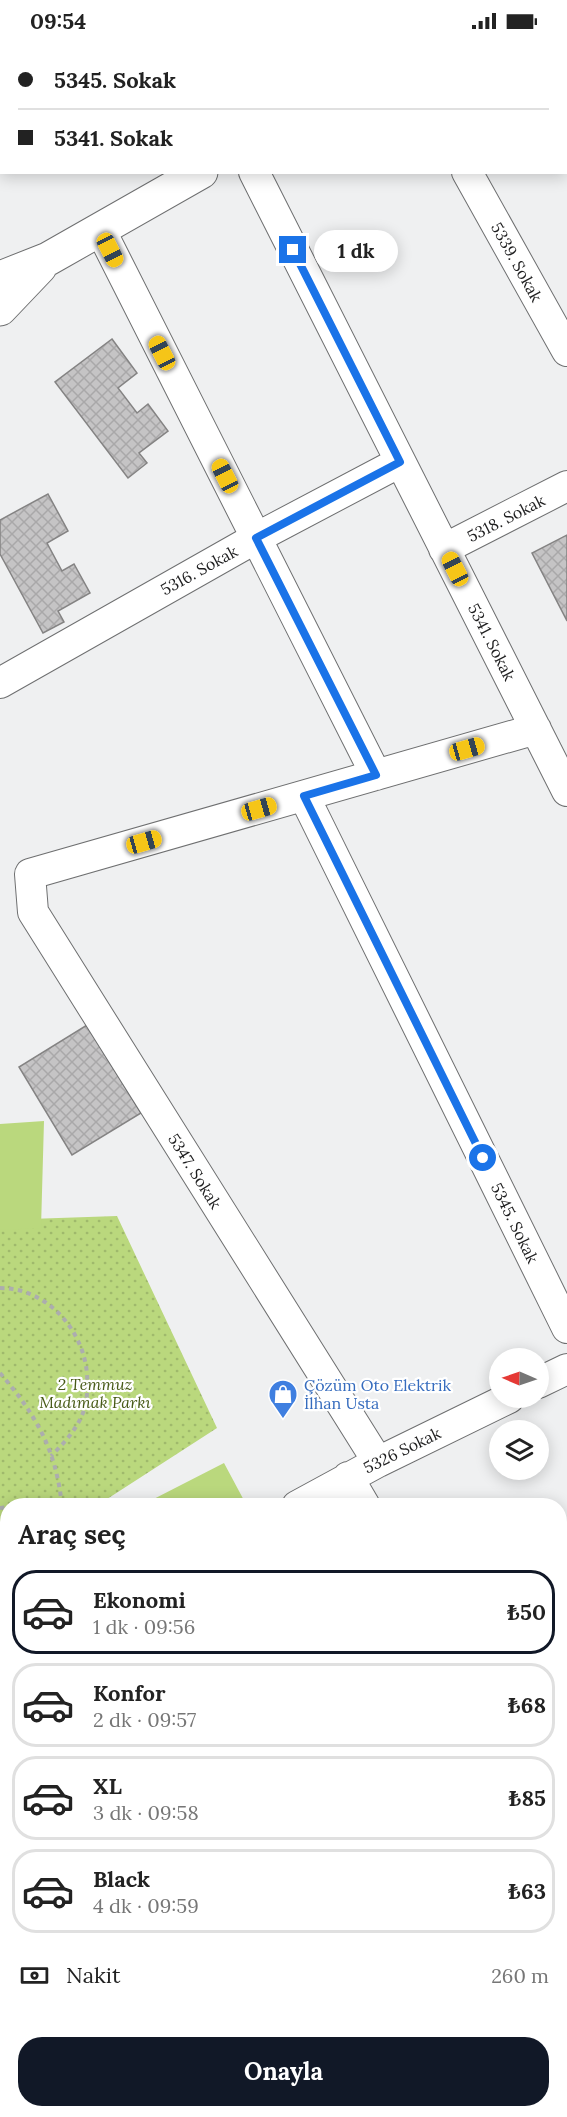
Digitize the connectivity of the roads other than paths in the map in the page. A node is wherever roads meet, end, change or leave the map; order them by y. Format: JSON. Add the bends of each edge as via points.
{"nodes":[{"id":1,"x":197,"y":174,"type":"edge"},
{"id":2,"x":255,"y":174,"type":"edge"},
{"id":3,"x":468,"y":174,"type":"edge"},
{"id":4,"x":100,"y":229,"type":"junction"},
{"id":5,"x":48,"y":259,"type":"junction"},
{"id":6,"x":0,"y":278,"type":"edge"},
{"id":7,"x":0,"y":309,"type":"edge"},
{"id":8,"x":567,"y":351,"type":"edge"},
{"id":9,"x":400,"y":462,"type":"junction"},
{"id":10,"x":567,"y":486,"type":"edge"},
{"id":11,"x":256,"y":538,"type":"junction"},
{"id":12,"x":444,"y":549,"type":"junction"},
{"id":13,"x":0,"y":683,"type":"edge"},
{"id":14,"x":536,"y":729,"type":"junction"},
{"id":15,"x":376,"y":775,"type":"junction"},
{"id":16,"x":567,"y":791,"type":"edge"},
{"id":17,"x":304,"y":796,"type":"junction"},
{"id":18,"x":567,"y":1328,"type":"edge"},
{"id":19,"x":489,"y":1407,"type":"edge"},
{"id":20,"x":378,"y":1462,"type":"junction"},
{"id":21,"x":348,"y":1477,"type":"junction"},
{"id":22,"x":311,"y":1498,"type":"edge"},
{"id":23,"x":360,"y":1498,"type":"edge"}],
"edges":[{"from":1,"to":4,"type":"street"},
{"from":2,"to":9,"type":"street","name":"5341. Sokak"},
{"from":3,"to":8,"type":"street","name":"5339. Sokak"},
{"from":4,"to":5,"type":"street"},
{"from":4,"to":11,"type":"street"},
{"from":5,"to":6,"type":"street"},
{"from":5,"to":7,"type":"street"},
{"from":9,"to":11,"type":"street","name":"5316. Sokak"},
{"from":9,"to":12,"type":"street","name":"5341. Sokak"},
{"from":10,"to":12,"type":"street","name":"5318. Sokak"},
{"from":11,"to":13,"type":"street","name":"5316. Sokak"},
{"from":11,"to":15,"type":"street"},
{"from":12,"to":14,"type":"street","name":"5341. Sokak"},
{"from":14,"to":15,"type":"street"},
{"from":14,"to":16,"type":"street","name":"5341. Sokak"},
{"from":15,"to":17,"type":"street"},
{"from":17,"to":18,"type":"street","name":"5345. Sokak"},
{"from":17,"to":20,"type":"street","name":"5347. Sokak","via":[[30,874],[33,912]]},
{"from":19,"to":20,"type":"street","name":"5326 Sokak"},
{"from":20,"to":21,"type":"street","name":"5326 Sokak"},
{"from":21,"to":22,"type":"street","name":"5326 Sokak"},
{"from":21,"to":23,"type":"street"}]}
